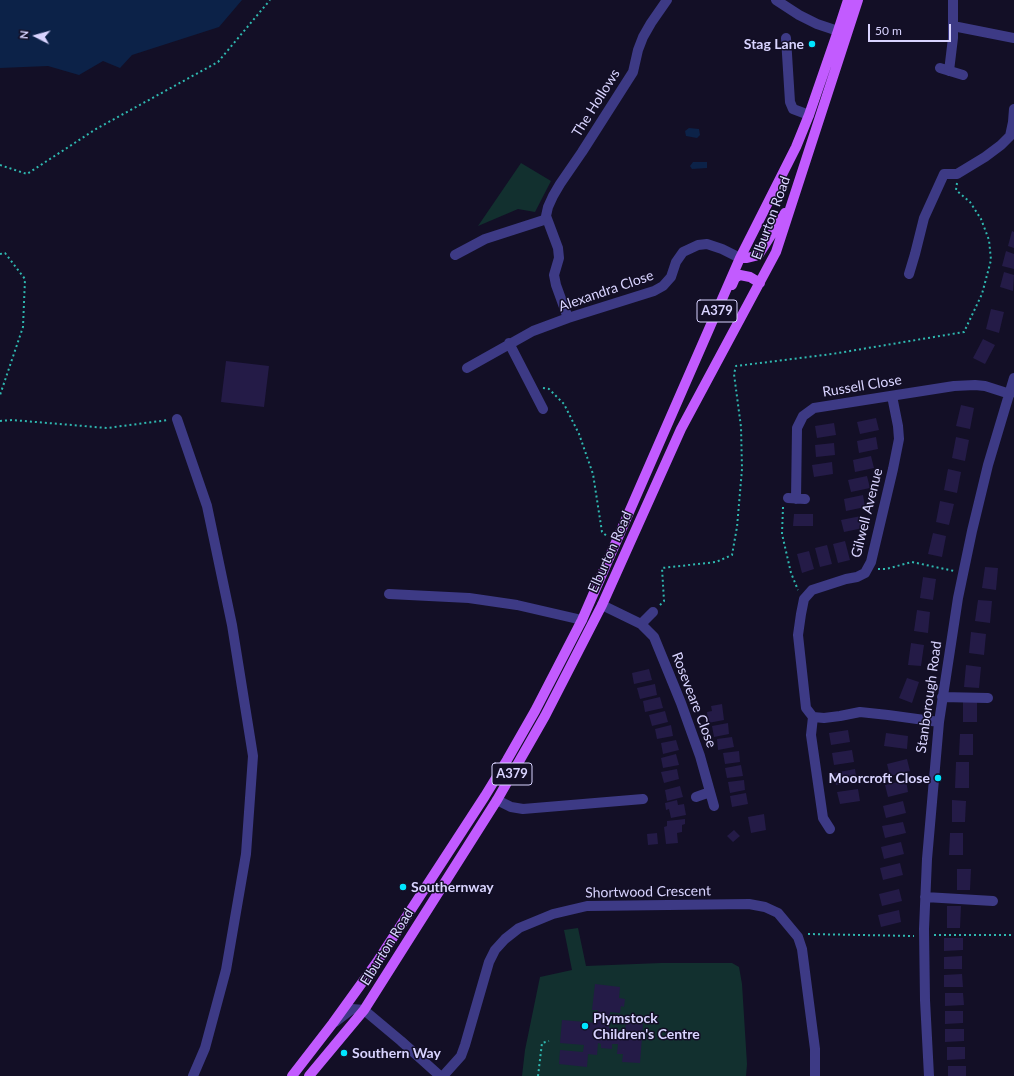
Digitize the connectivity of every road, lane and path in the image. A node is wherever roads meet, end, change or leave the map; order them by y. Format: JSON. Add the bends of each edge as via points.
{"nodes":[{"id":1,"x":270,"y":0,"type":"edge"},
{"id":2,"x":666,"y":0,"type":"edge"},
{"id":3,"x":776,"y":0,"type":"edge"},
{"id":4,"x":848,"y":0,"type":"edge"},
{"id":5,"x":858,"y":0,"type":"edge"},
{"id":6,"x":953,"y":0,"type":"edge"},
{"id":7,"x":952,"y":21,"type":"junction"},
{"id":8,"x":838,"y":32,"type":"junction"},
{"id":9,"x":786,"y":38,"type":"dead end"},
{"id":10,"x":1014,"y":38,"type":"edge"},
{"id":11,"x":963,"y":75,"type":"dead end"},
{"id":12,"x":1014,"y":109,"type":"edge"},
{"id":13,"x":809,"y":115,"type":"junction"},
{"id":14,"x":0,"y":165,"type":"edge"},
{"id":15,"x":957,"y":174,"type":"junction"},
{"id":16,"x":794,"y":199,"type":"junction"},
{"id":17,"x":547,"y":219,"type":"junction"},
{"id":18,"x":0,"y":254,"type":"edge"},
{"id":19,"x":456,"y":255,"type":"dead end"},
{"id":20,"x":740,"y":258,"type":"junction"},
{"id":21,"x":908,"y":274,"type":"dead end"},
{"id":22,"x":760,"y":283,"type":"junction"},
{"id":23,"x":714,"y":317,"type":"junction"},
{"id":24,"x":568,"y":318,"type":"junction"},
{"id":25,"x":509,"y":343,"type":"junction"},
{"id":26,"x":467,"y":368,"type":"dead end"},
{"id":27,"x":1014,"y":378,"type":"edge"},
{"id":28,"x":532,"y":387,"type":"junction"},
{"id":29,"x":1010,"y":394,"type":"junction"},
{"id":30,"x":0,"y":395,"type":"edge"},
{"id":31,"x":892,"y":396,"type":"junction"},
{"id":32,"x":543,"y":409,"type":"dead end"},
{"id":33,"x":177,"y":419,"type":"joint"},
{"id":34,"x":0,"y":421,"type":"edge"},
{"id":35,"x":796,"y":499,"type":"joint"},
{"id":36,"x":615,"y":544,"type":"junction"},
{"id":37,"x":867,"y":570,"type":"junction"},
{"id":38,"x":963,"y":573,"type":"junction"},
{"id":39,"x":389,"y":594,"type":"dead end"},
{"id":40,"x":804,"y":599,"type":"junction"},
{"id":41,"x":602,"y":605,"type":"junction"},
{"id":42,"x":653,"y":612,"type":"joint"},
{"id":43,"x":582,"y":620,"type":"junction"},
{"id":44,"x":641,"y":624,"type":"junction"},
{"id":45,"x":942,"y":696,"type":"junction"},
{"id":46,"x":988,"y":698,"type":"dead end"},
{"id":47,"x":813,"y":717,"type":"junction"},
{"id":48,"x":939,"y":722,"type":"junction"},
{"id":49,"x":710,"y":792,"type":"junction"},
{"id":50,"x":696,"y":797,"type":"dead end"},
{"id":51,"x":643,"y":799,"type":"dead end"},
{"id":52,"x":497,"y":800,"type":"junction"},
{"id":53,"x":714,"y":806,"type":"dead end"},
{"id":54,"x":830,"y":829,"type":"dead end"},
{"id":55,"x":925,"y":897,"type":"junction"},
{"id":56,"x":993,"y":901,"type":"dead end"},
{"id":57,"x":795,"y":934,"type":"junction"},
{"id":58,"x":924,"y":935,"type":"junction"},
{"id":59,"x":1014,"y":935,"type":"edge"},
{"id":60,"x":364,"y":1010,"type":"junction"},
{"id":61,"x":333,"y":1023,"type":"junction"},
{"id":62,"x":549,"y":1041,"type":"dead end"},
{"id":63,"x":193,"y":1076,"type":"edge"},
{"id":64,"x":292,"y":1076,"type":"edge"},
{"id":65,"x":309,"y":1076,"type":"edge"},
{"id":66,"x":440,"y":1076,"type":"edge"},
{"id":67,"x":443,"y":1076,"type":"edge"},
{"id":68,"x":538,"y":1076,"type":"edge"},
{"id":69,"x":815,"y":1076,"type":"edge"},
{"id":70,"x":929,"y":1076,"type":"edge"}],
"edges":[{"from":1,"to":14,"type":"path","via":[[218,62],[96,129],[27,174]]},
{"from":2,"to":17,"type":"street","name":"The Hollows","via":[[638,50],[633,72],[552,196]]},
{"from":3,"to":8,"type":"street","via":[[799,15]]},
{"from":4,"to":8,"type":"main road","name":"Elburton Road","number":"A379"},
{"from":5,"to":16,"type":"main road","name":"Elburton Road","number":"A379"},
{"from":6,"to":7,"type":"street"},
{"from":7,"to":10,"type":"street"},
{"from":7,"to":11,"type":"street","via":[[953,38],[944,69]]},
{"from":8,"to":13,"type":"main road","name":"Elburton Road","number":"A379"},
{"from":9,"to":13,"type":"street","via":[[790,102],[793,109]]},
{"from":12,"to":15,"type":"street","via":[[1010,136],[986,157]]},
{"from":13,"to":20,"type":"main road","name":"Elburton Road","number":"A379"},
{"from":15,"to":21,"type":"street","via":[[944,174],[924,218]]},
{"from":15,"to":42,"type":"path","via":[[956,190],[970,202],[981,219],[989,240],[991,260],[982,294],[964,332],[832,354],[736,366],[734,374],[741,427],[742,469],[732,555],[716,562],[662,568],[664,601]]},
{"from":16,"to":20,"type":"main road","number":"A379","via":[[759,254]]},
{"from":16,"to":22,"type":"main road","name":"Elburton Road","number":"A379","via":[[776,252]]},
{"from":17,"to":19,"type":"street","via":[[485,239]]},
{"from":17,"to":24,"type":"street","via":[[559,253],[554,275],[556,285]]},
{"from":18,"to":30,"type":"path","via":[[5,253],[25,279],[23,327]]},
{"from":20,"to":23,"type":"main road","name":"Elburton Road","number":"A379"},
{"from":20,"to":24,"type":"street","name":"Alexandra Close","via":[[707,244],[698,245],[683,252],[671,277],[654,292]]},
{"from":22,"to":23,"type":"main road","number":"A379","via":[[746,276],[740,275],[735,278],[723,305]]},
{"from":22,"to":41,"type":"main road","name":"Elburton Road","number":"A379","via":[[681,429]]},
{"from":23,"to":36,"type":"main road","name":"Elburton Road","number":"A379"},
{"from":24,"to":25,"type":"street","name":"Alexandra Close"},
{"from":25,"to":26,"type":"street","name":"Alexandra Close"},
{"from":25,"to":28,"type":"street"},
{"from":27,"to":29,"type":"street","name":"Stanborough Road"},
{"from":28,"to":32,"type":"street"},
{"from":28,"to":36,"type":"path","via":[[549,389],[564,404],[579,434],[593,474],[602,532]]},
{"from":29,"to":31,"type":"street","name":"Russell Close","via":[[975,385]]},
{"from":29,"to":38,"type":"street","name":"Stanborough Road","via":[[988,465]]},
{"from":31,"to":35,"type":"street","name":"Russell Close","via":[[814,408],[803,416],[797,428]]},
{"from":31,"to":37,"type":"street","name":"Gilwell Avenue","via":[[899,439]]},
{"from":33,"to":34,"type":"path","via":[[107,428]]},
{"from":33,"to":63,"type":"street","via":[[207,506],[232,625],[253,756],[246,854],[226,970],[205,1048]]},
{"from":35,"to":40,"type":"path","via":[[783,505],[782,534],[791,573]]},
{"from":36,"to":43,"type":"main road","name":"Elburton Road","number":"A379"},
{"from":37,"to":38,"type":"path","via":[[886,569],[912,562]]},
{"from":37,"to":40,"type":"street","name":"Gilwell Avenue","via":[[857,578],[812,590]]},
{"from":38,"to":45,"type":"street","name":"Stanborough Road"},
{"from":39,"to":43,"type":"street","via":[[469,598],[517,605]]},
{"from":40,"to":47,"type":"street","via":[[798,635],[806,708]]},
{"from":41,"to":44,"type":"street","name":"Roseveare Close"},
{"from":41,"to":52,"type":"main road","name":"Elburton Road","number":"A379","via":[[545,716]]},
{"from":42,"to":44,"type":"street"},
{"from":43,"to":61,"type":"main road","name":"Elburton Road","number":"A379","via":[[535,711],[485,796],[377,962]]},
{"from":44,"to":49,"type":"street","name":"Roseveare Close","via":[[654,637],[662,655],[700,756]]},
{"from":45,"to":46,"type":"street"},
{"from":45,"to":48,"type":"street","name":"Stanborough Road"},
{"from":47,"to":48,"type":"street","via":[[824,718],[860,712]]},
{"from":47,"to":54,"type":"street","via":[[812,735],[823,818]]},
{"from":48,"to":55,"type":"street","name":"Stanborough Road","via":[[926,859]]},
{"from":49,"to":50,"type":"street"},
{"from":49,"to":53,"type":"street","name":"Roseveare Close"},
{"from":51,"to":52,"type":"street","via":[[523,809],[511,807]]},
{"from":52,"to":60,"type":"main road","name":"Elburton Road","number":"A379"},
{"from":55,"to":56,"type":"street"},
{"from":55,"to":58,"type":"street","name":"Stanborough Road"},
{"from":57,"to":58,"type":"path"},
{"from":57,"to":67,"type":"street","name":"Shortwood Crescent","via":[[778,913],[749,904],[587,906],[553,914],[519,928],[495,950],[489,962],[461,1056]]},
{"from":57,"to":69,"type":"street","name":"Shortwood Crescent","via":[[802,949],[815,1049]]},
{"from":58,"to":59,"type":"path"},
{"from":58,"to":70,"type":"street","name":"Stanborough Road"},
{"from":60,"to":61,"type":"street","via":[[352,1010]]},
{"from":60,"to":65,"type":"main road","name":"Elburton Road","number":"A379"},
{"from":60,"to":66,"type":"street"},
{"from":61,"to":64,"type":"main road","name":"Elburton Road","number":"A379"},
{"from":62,"to":68,"type":"path","via":[[542,1043]]}]}
